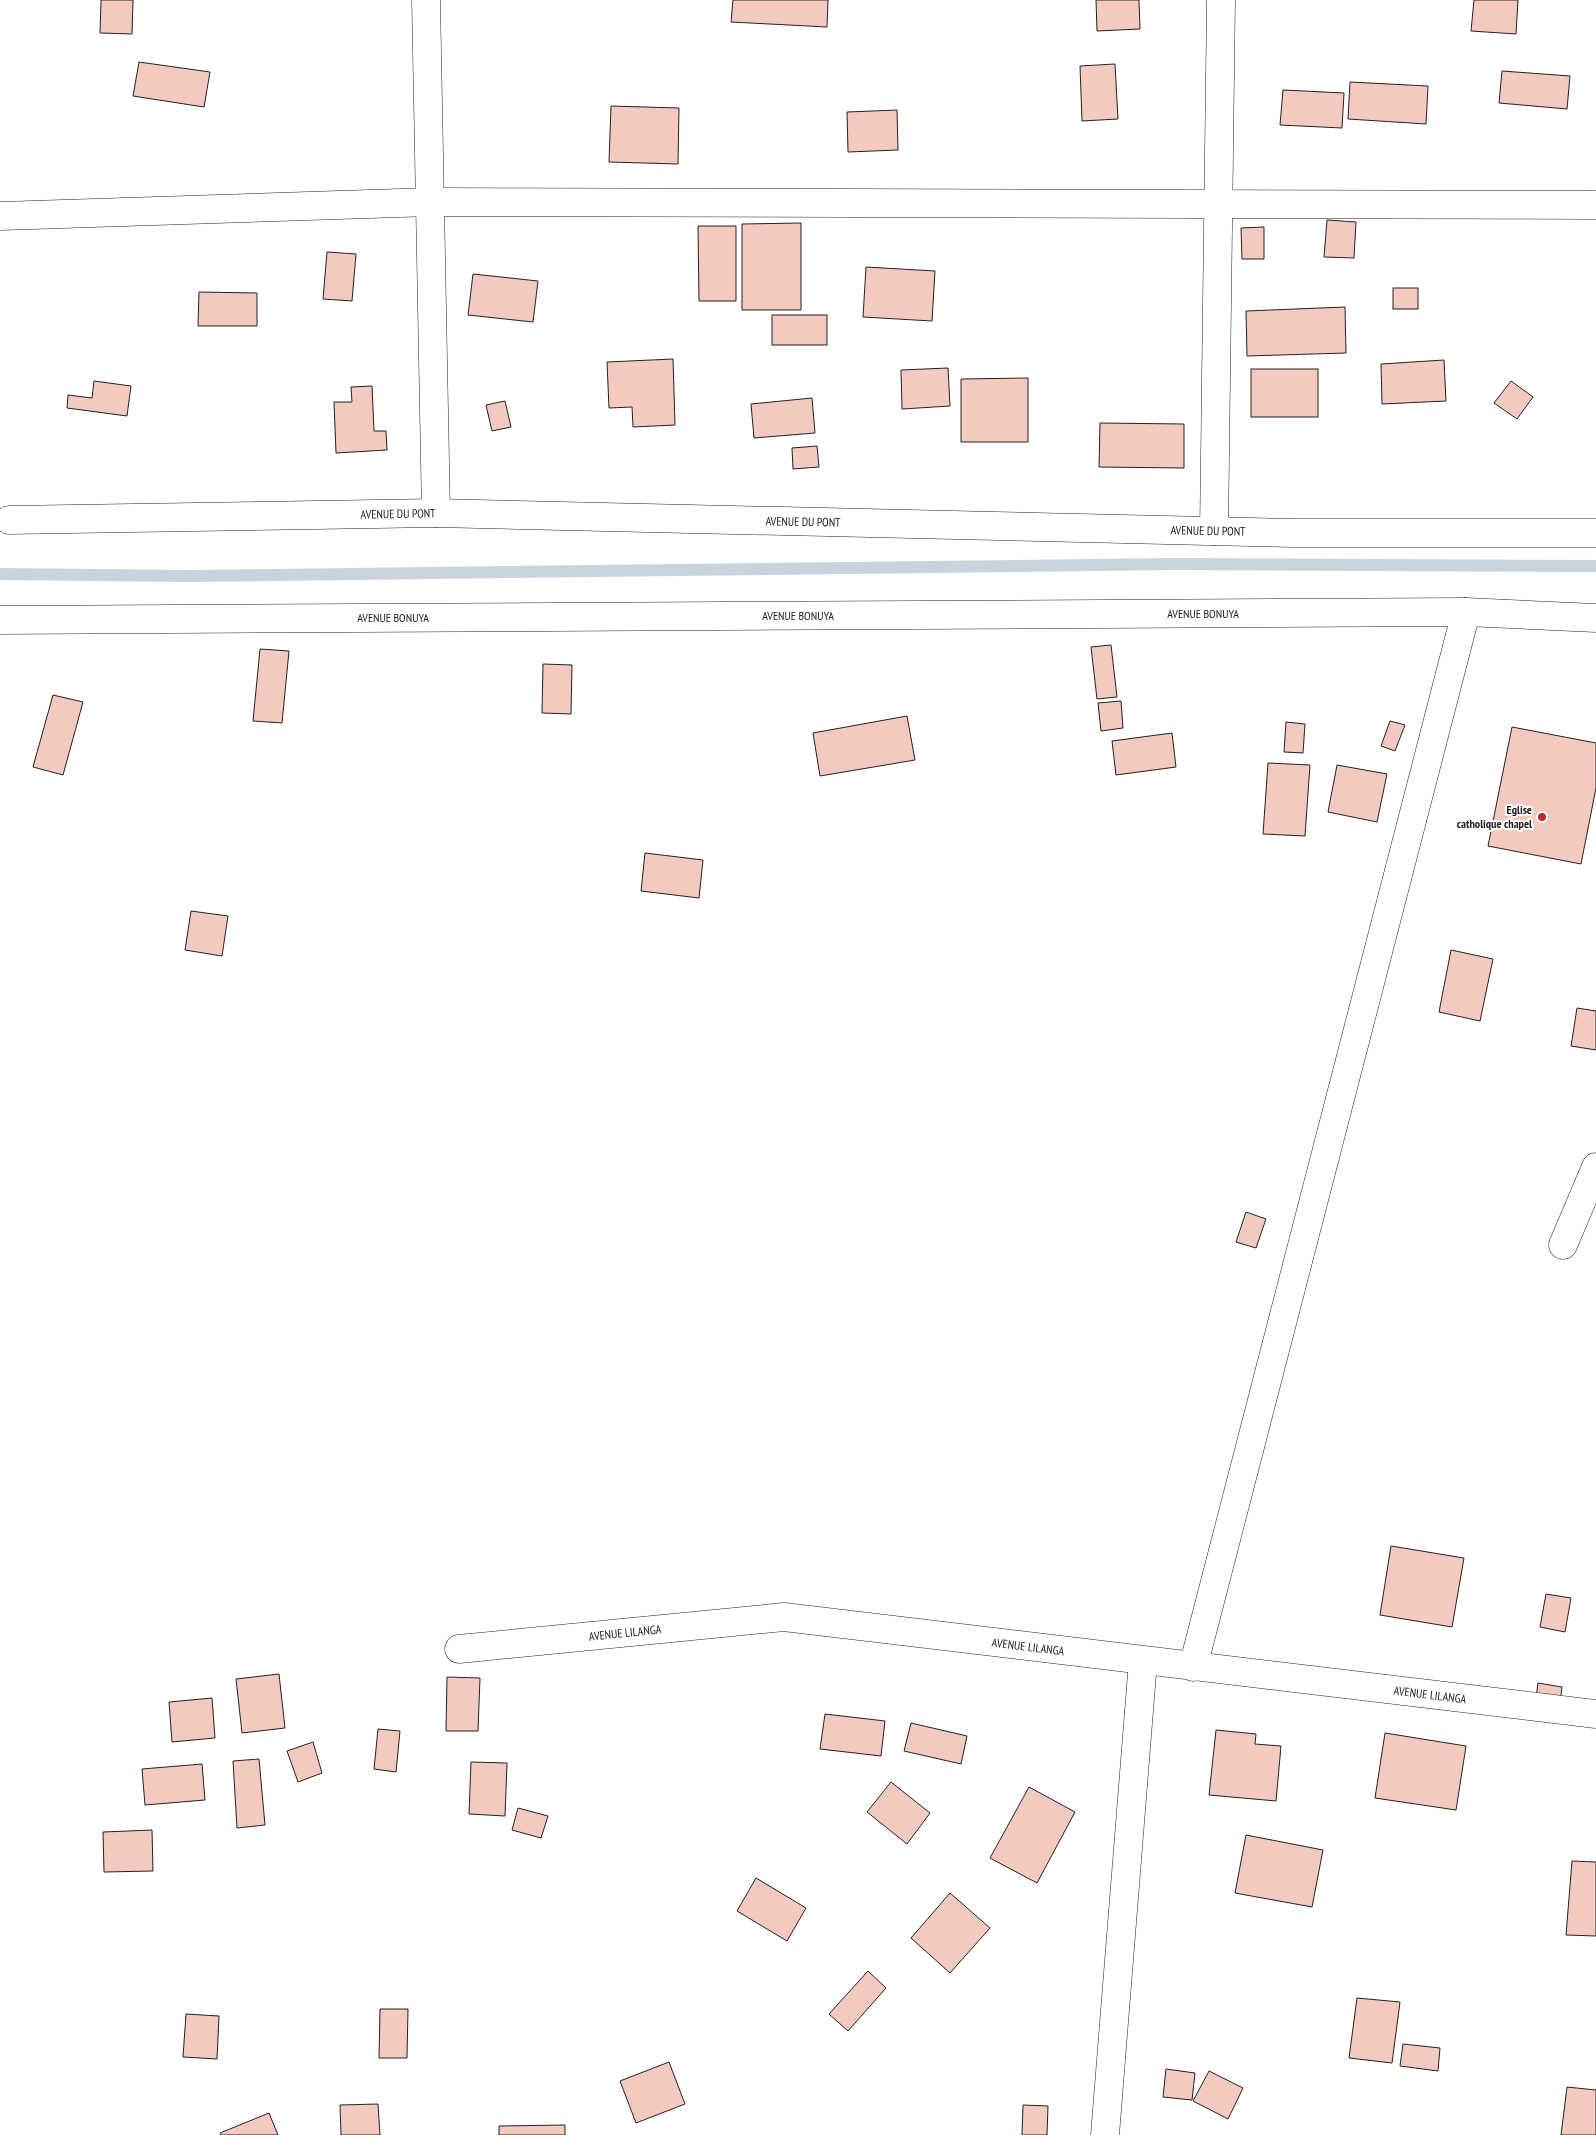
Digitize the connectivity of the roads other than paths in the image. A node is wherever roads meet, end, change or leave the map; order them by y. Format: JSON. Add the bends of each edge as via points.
{"nodes":[{"id":1,"x":426,"y":0,"type":"edge"},
{"id":2,"x":1221,"y":0,"type":"edge"},
{"id":3,"x":430,"y":202,"type":"junction"},
{"id":4,"x":1218,"y":203,"type":"junction"},
{"id":5,"x":1596,"y":206,"type":"edge"},
{"id":6,"x":0,"y":216,"type":"edge"},
{"id":7,"x":436,"y":514,"type":"junction"},
{"id":8,"x":9,"y":520,"type":"dead end"},
{"id":9,"x":1214,"y":531,"type":"junction"},
{"id":10,"x":1596,"y":533,"type":"edge"},
{"id":11,"x":1466,"y":612,"type":"junction"},
{"id":12,"x":1596,"y":618,"type":"edge"},
{"id":13,"x":0,"y":620,"type":"edge"},
{"id":14,"x":1596,"y":1167,"type":"edge"},
{"id":15,"x":1563,"y":1245,"type":"dead end"},
{"id":16,"x":459,"y":1649,"type":"dead end"},
{"id":17,"x":1143,"y":1661,"type":"junction"},
{"id":18,"x":1193,"y":1667,"type":"junction"},
{"id":19,"x":1596,"y":1714,"type":"edge"},
{"id":20,"x":1105,"y":2135,"type":"edge"}],
"edges":[{"from":1,"to":3,"type":"street"},
{"from":2,"to":4,"type":"street"},
{"from":3,"to":4,"type":"street"},
{"from":3,"to":6,"type":"street"},
{"from":3,"to":7,"type":"street"},
{"from":4,"to":5,"type":"street"},
{"from":4,"to":9,"type":"street"},
{"from":7,"to":8,"type":"street","name":"AVENUE DU PONT"},
{"from":7,"to":9,"type":"street","name":"AVENUE DU PONT"},
{"from":9,"to":10,"type":"street","name":"AVENUE DU PONT"},
{"from":11,"to":12,"type":"street","name":"AVENUE BONUYA"},
{"from":11,"to":13,"type":"street","name":"AVENUE BONUYA"},
{"from":11,"to":18,"type":"street"},
{"from":14,"to":15,"type":"street"},
{"from":16,"to":17,"type":"street","name":"AVENUE LILANGA","via":[[784,1618]]},
{"from":17,"to":18,"type":"street","name":"AVENUE LILANGA"},
{"from":17,"to":20,"type":"street"},
{"from":18,"to":19,"type":"street","name":"AVENUE LILANGA"}]}
